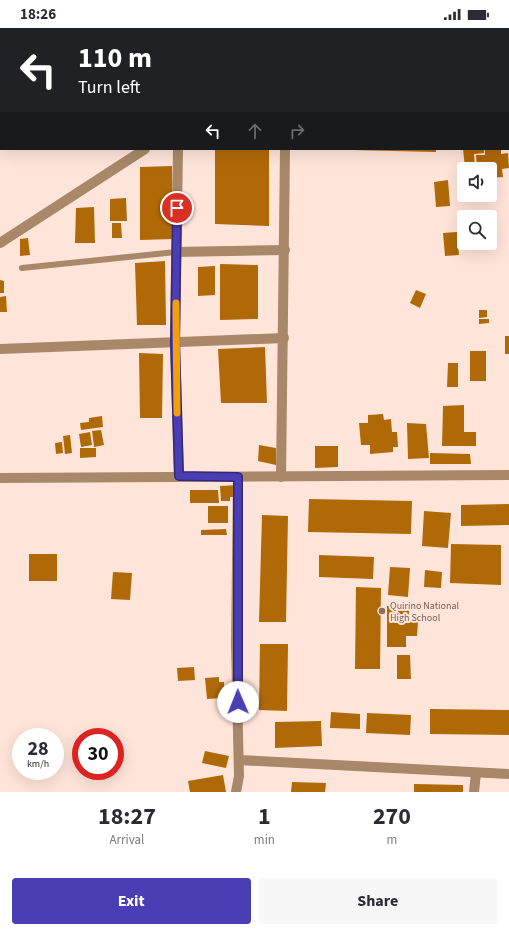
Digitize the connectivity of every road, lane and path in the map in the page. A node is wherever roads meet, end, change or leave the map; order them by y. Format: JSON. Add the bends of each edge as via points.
{"nodes":[{"id":1,"x":143,"y":150,"type":"edge"},
{"id":2,"x":178,"y":150,"type":"edge"},
{"id":3,"x":284,"y":150,"type":"edge"},
{"id":4,"x":0,"y":243,"type":"edge"},
{"id":5,"x":285,"y":250,"type":"junction"},
{"id":6,"x":176,"y":252,"type":"junction"},
{"id":7,"x":22,"y":268,"type":"dead end"},
{"id":8,"x":284,"y":338,"type":"junction"},
{"id":9,"x":175,"y":342,"type":"junction"},
{"id":10,"x":0,"y":349,"type":"edge"},
{"id":11,"x":509,"y":475,"type":"edge"},
{"id":12,"x":179,"y":476,"type":"junction"},
{"id":13,"x":238,"y":477,"type":"junction"},
{"id":14,"x":281,"y":477,"type":"junction"},
{"id":15,"x":0,"y":478,"type":"edge"},
{"id":16,"x":239,"y":760,"type":"junction"},
{"id":17,"x":476,"y":774,"type":"junction"},
{"id":18,"x":509,"y":774,"type":"edge"},
{"id":19,"x":236,"y":792,"type":"edge"},
{"id":20,"x":474,"y":792,"type":"edge"}],
"edges":[{"from":1,"to":4,"type":"street"},
{"from":2,"to":6,"type":"street"},
{"from":3,"to":5,"type":"street"},
{"from":5,"to":6,"type":"street"},
{"from":5,"to":8,"type":"street"},
{"from":6,"to":7,"type":"lane"},
{"from":6,"to":9,"type":"street"},
{"from":8,"to":9,"type":"street"},
{"from":8,"to":14,"type":"street"},
{"from":9,"to":10,"type":"street"},
{"from":9,"to":12,"type":"street"},
{"from":11,"to":14,"type":"street"},
{"from":12,"to":13,"type":"street"},
{"from":12,"to":15,"type":"street"},
{"from":13,"to":14,"type":"street"},
{"from":13,"to":16,"type":"street","via":[[236,644]]},
{"from":16,"to":17,"type":"street"},
{"from":16,"to":19,"type":"street"},
{"from":17,"to":18,"type":"street"},
{"from":17,"to":20,"type":"street"}]}
